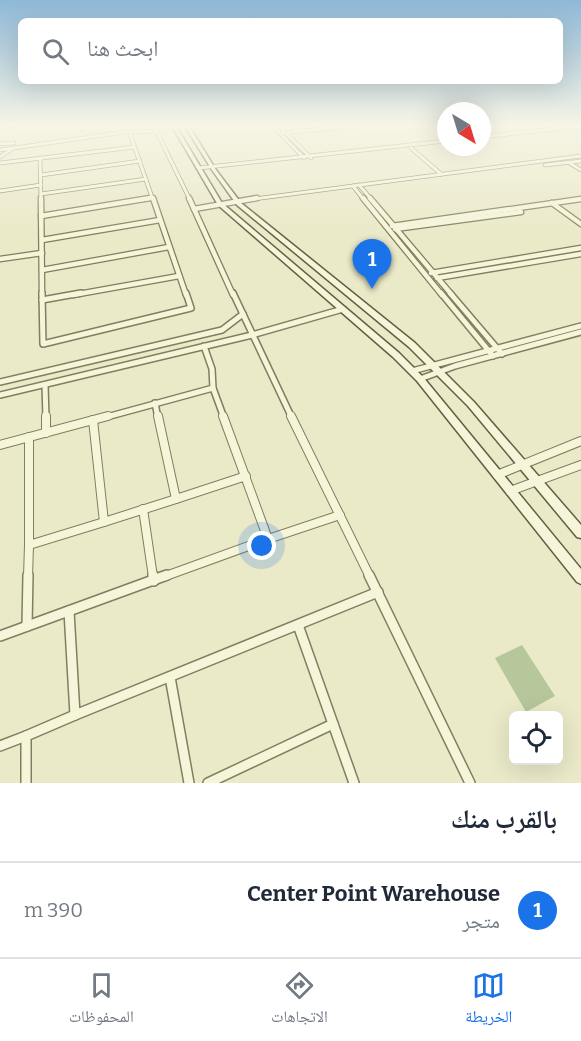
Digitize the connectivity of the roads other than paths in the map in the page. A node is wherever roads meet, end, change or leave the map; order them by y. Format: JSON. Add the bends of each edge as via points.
{"nodes":[{"id":1,"x":40,"y":163,"type":"edge"},
{"id":2,"x":129,"y":163,"type":"edge"},
{"id":3,"x":141,"y":163,"type":"edge"},
{"id":4,"x":171,"y":163,"type":"edge"},
{"id":5,"x":195,"y":163,"type":"edge"},
{"id":6,"x":210,"y":163,"type":"edge"},
{"id":7,"x":263,"y":163,"type":"edge"},
{"id":8,"x":428,"y":163,"type":"edge"},
{"id":9,"x":545,"y":163,"type":"edge"},
{"id":10,"x":548,"y":163,"type":"edge"},
{"id":11,"x":213,"y":168,"type":"junction"},
{"id":12,"x":199,"y":170,"type":"junction"},
{"id":13,"x":441,"y":174,"type":"junction"},
{"id":14,"x":41,"y":175,"type":"junction"},
{"id":15,"x":146,"y":178,"type":"junction"},
{"id":16,"x":41,"y":185,"type":"junction"},
{"id":17,"x":357,"y":187,"type":"junction"},
{"id":18,"x":0,"y":191,"type":"edge"},
{"id":19,"x":41,"y":194,"type":"junction"},
{"id":20,"x":153,"y":198,"type":"junction"},
{"id":21,"x":581,"y":201,"type":"edge"},
{"id":22,"x":238,"y":202,"type":"junction"},
{"id":23,"x":220,"y":204,"type":"junction"},
{"id":24,"x":554,"y":205,"type":"junction"},
{"id":25,"x":194,"y":209,"type":"junction"},
{"id":26,"x":41,"y":216,"type":"junction"},
{"id":27,"x":160,"y":220,"type":"junction"},
{"id":28,"x":581,"y":224,"type":"edge"},
{"id":29,"x":391,"y":228,"type":"junction"},
{"id":30,"x":42,"y":240,"type":"junction"},
{"id":31,"x":169,"y":247,"type":"junction"},
{"id":32,"x":581,"y":248,"type":"edge"},
{"id":33,"x":42,"y":253,"type":"junction"},
{"id":34,"x":581,"y":254,"type":"edge"},
{"id":35,"x":0,"y":259,"type":"edge"},
{"id":36,"x":42,"y":270,"type":"junction"},
{"id":37,"x":433,"y":272,"type":"junction"},
{"id":38,"x":425,"y":274,"type":"junction"},
{"id":39,"x":179,"y":276,"type":"junction"},
{"id":40,"x":438,"y":278,"type":"junction"},
{"id":41,"x":430,"y":280,"type":"junction"},
{"id":42,"x":42,"y":300,"type":"junction"},
{"id":43,"x":343,"y":309,"type":"junction"},
{"id":44,"x":243,"y":314,"type":"junction"},
{"id":45,"x":581,"y":326,"type":"edge"},
{"id":46,"x":581,"y":332,"type":"edge"},
{"id":47,"x":252,"y":335,"type":"junction"},
{"id":48,"x":204,"y":346,"type":"junction"},
{"id":49,"x":497,"y":348,"type":"junction"},
{"id":50,"x":489,"y":350,"type":"junction"},
{"id":51,"x":502,"y":354,"type":"junction"},
{"id":52,"x":493,"y":356,"type":"junction"},
{"id":53,"x":432,"y":365,"type":"junction"},
{"id":54,"x":412,"y":371,"type":"junction"},
{"id":55,"x":439,"y":372,"type":"junction"},
{"id":56,"x":420,"y":379,"type":"junction"},
{"id":57,"x":0,"y":382,"type":"edge"},
{"id":58,"x":45,"y":385,"type":"junction"},
{"id":59,"x":213,"y":388,"type":"junction"},
{"id":60,"x":0,"y":395,"type":"edge"},
{"id":61,"x":155,"y":403,"type":"junction"},
{"id":62,"x":93,"y":420,"type":"junction"},
{"id":63,"x":46,"y":432,"type":"junction"},
{"id":64,"x":29,"y":437,"type":"junction"},
{"id":65,"x":581,"y":441,"type":"edge"},
{"id":66,"x":0,"y":445,"type":"edge"},
{"id":67,"x":522,"y":465,"type":"junction"},
{"id":68,"x":581,"y":465,"type":"edge"},
{"id":69,"x":497,"y":475,"type":"junction"},
{"id":70,"x":246,"y":476,"type":"junction"},
{"id":71,"x":537,"y":482,"type":"junction"},
{"id":72,"x":510,"y":491,"type":"junction"},
{"id":73,"x":176,"y":499,"type":"junction"},
{"id":74,"x":143,"y":509,"type":"junction"},
{"id":75,"x":340,"y":515,"type":"junction"},
{"id":76,"x":104,"y":522,"type":"junction"},
{"id":77,"x":581,"y":533,"type":"edge"},
{"id":78,"x":268,"y":539,"type":"junction"},
{"id":79,"x":29,"y":545,"type":"junction"},
{"id":80,"x":581,"y":578,"type":"edge"},
{"id":81,"x":154,"y":580,"type":"junction"},
{"id":82,"x":378,"y":592,"type":"junction"},
{"id":83,"x":69,"y":611,"type":"junction"},
{"id":84,"x":298,"y":625,"type":"junction"},
{"id":85,"x":27,"y":626,"type":"junction"},
{"id":86,"x":0,"y":636,"type":"edge"},
{"id":87,"x":170,"y":677,"type":"junction"},
{"id":88,"x":75,"y":715,"type":"junction"},
{"id":89,"x":333,"y":724,"type":"junction"},
{"id":90,"x":26,"y":736,"type":"junction"},
{"id":91,"x":0,"y":746,"type":"edge"},
{"id":92,"x":26,"y":783,"type":"edge"},
{"id":93,"x":189,"y":783,"type":"edge"},
{"id":94,"x":208,"y":783,"type":"edge"},
{"id":95,"x":354,"y":783,"type":"edge"},
{"id":96,"x":470,"y":783,"type":"edge"}],
"edges":[{"from":1,"to":14,"type":"street"},
{"from":2,"to":14,"type":"street"},
{"from":3,"to":15,"type":"street"},
{"from":4,"to":25,"type":"street"},
{"from":5,"to":12,"type":"main road"},
{"from":6,"to":11,"type":"main road"},
{"from":7,"to":11,"type":"street"},
{"from":8,"to":13,"type":"street"},
{"from":9,"to":13,"type":"street"},
{"from":10,"to":17,"type":"street"},
{"from":11,"to":12,"type":"street"},
{"from":11,"to":22,"type":"main road"},
{"from":12,"to":23,"type":"main road"},
{"from":13,"to":17,"type":"street"},
{"from":14,"to":16,"type":"street"},
{"from":15,"to":19,"type":"street"},
{"from":15,"to":20,"type":"street"},
{"from":16,"to":18,"type":"street"},
{"from":16,"to":19,"type":"street"},
{"from":17,"to":22,"type":"street"},
{"from":17,"to":29,"type":"street"},
{"from":19,"to":26,"type":"street"},
{"from":20,"to":26,"type":"street"},
{"from":20,"to":27,"type":"street"},
{"from":21,"to":24,"type":"street"},
{"from":22,"to":23,"type":"street"},
{"from":22,"to":53,"type":"main road"},
{"from":23,"to":25,"type":"street"},
{"from":23,"to":43,"type":"main road"},
{"from":24,"to":28,"type":"street"},
{"from":24,"to":29,"type":"street"},
{"from":25,"to":44,"type":"street"},
{"from":26,"to":30,"type":"street"},
{"from":27,"to":30,"type":"street"},
{"from":27,"to":31,"type":"street"},
{"from":29,"to":37,"type":"street"},
{"from":29,"to":38,"type":"street"},
{"from":30,"to":33,"type":"street"},
{"from":31,"to":36,"type":"street"},
{"from":31,"to":39,"type":"street"},
{"from":32,"to":37,"type":"street"},
{"from":33,"to":35,"type":"street"},
{"from":33,"to":36,"type":"street"},
{"from":34,"to":40,"type":"street"},
{"from":36,"to":42,"type":"street"},
{"from":37,"to":38,"type":"street"},
{"from":37,"to":40,"type":"street"},
{"from":38,"to":41,"type":"street"},
{"from":39,"to":42,"type":"street"},
{"from":39,"to":42,"type":"street","via":[[191,308],[43,344]]},
{"from":40,"to":41,"type":"street"},
{"from":40,"to":49,"type":"street"},
{"from":41,"to":50,"type":"street"},
{"from":43,"to":47,"type":"street"},
{"from":43,"to":54,"type":"main road"},
{"from":44,"to":47,"type":"street"},
{"from":44,"to":57,"type":"street","via":[[222,330]]},
{"from":45,"to":49,"type":"street"},
{"from":46,"to":51,"type":"street"},
{"from":47,"to":48,"type":"street"},
{"from":47,"to":75,"type":"street"},
{"from":48,"to":58,"type":"street"},
{"from":48,"to":59,"type":"street","via":[[212,369]]},
{"from":49,"to":50,"type":"street"},
{"from":49,"to":51,"type":"street"},
{"from":50,"to":52,"type":"street"},
{"from":50,"to":53,"type":"street"},
{"from":51,"to":52,"type":"street"},
{"from":52,"to":55,"type":"street"},
{"from":53,"to":54,"type":"street"},
{"from":53,"to":55,"type":"main road"},
{"from":54,"to":56,"type":"main road"},
{"from":55,"to":56,"type":"street"},
{"from":55,"to":67,"type":"main road"},
{"from":56,"to":69,"type":"main road"},
{"from":58,"to":60,"type":"street"},
{"from":58,"to":63,"type":"street"},
{"from":59,"to":61,"type":"street"},
{"from":59,"to":70,"type":"street"},
{"from":61,"to":62,"type":"street"},
{"from":61,"to":73,"type":"street"},
{"from":62,"to":63,"type":"street"},
{"from":62,"to":76,"type":"street"},
{"from":63,"to":64,"type":"street"},
{"from":64,"to":66,"type":"street"},
{"from":64,"to":79,"type":"street"},
{"from":65,"to":67,"type":"street"},
{"from":67,"to":69,"type":"street"},
{"from":67,"to":71,"type":"main road"},
{"from":68,"to":71,"type":"street"},
{"from":69,"to":72,"type":"main road"},
{"from":70,"to":73,"type":"street"},
{"from":70,"to":78,"type":"street"},
{"from":71,"to":72,"type":"street"},
{"from":71,"to":77,"type":"main road"},
{"from":72,"to":80,"type":"main road"},
{"from":73,"to":74,"type":"street"},
{"from":74,"to":76,"type":"street"},
{"from":74,"to":81,"type":"street"},
{"from":75,"to":78,"type":"street"},
{"from":75,"to":82,"type":"street"},
{"from":76,"to":79,"type":"street"},
{"from":78,"to":81,"type":"street"},
{"from":79,"to":85,"type":"street"},
{"from":81,"to":83,"type":"street"},
{"from":82,"to":84,"type":"street"},
{"from":82,"to":96,"type":"street"},
{"from":83,"to":85,"type":"street"},
{"from":83,"to":88,"type":"street"},
{"from":84,"to":87,"type":"street"},
{"from":84,"to":89,"type":"street"},
{"from":85,"to":86,"type":"street"},
{"from":87,"to":88,"type":"street"},
{"from":87,"to":93,"type":"street"},
{"from":88,"to":90,"type":"street"},
{"from":89,"to":94,"type":"street"},
{"from":89,"to":95,"type":"street"},
{"from":90,"to":91,"type":"street"},
{"from":90,"to":92,"type":"street"}]}
